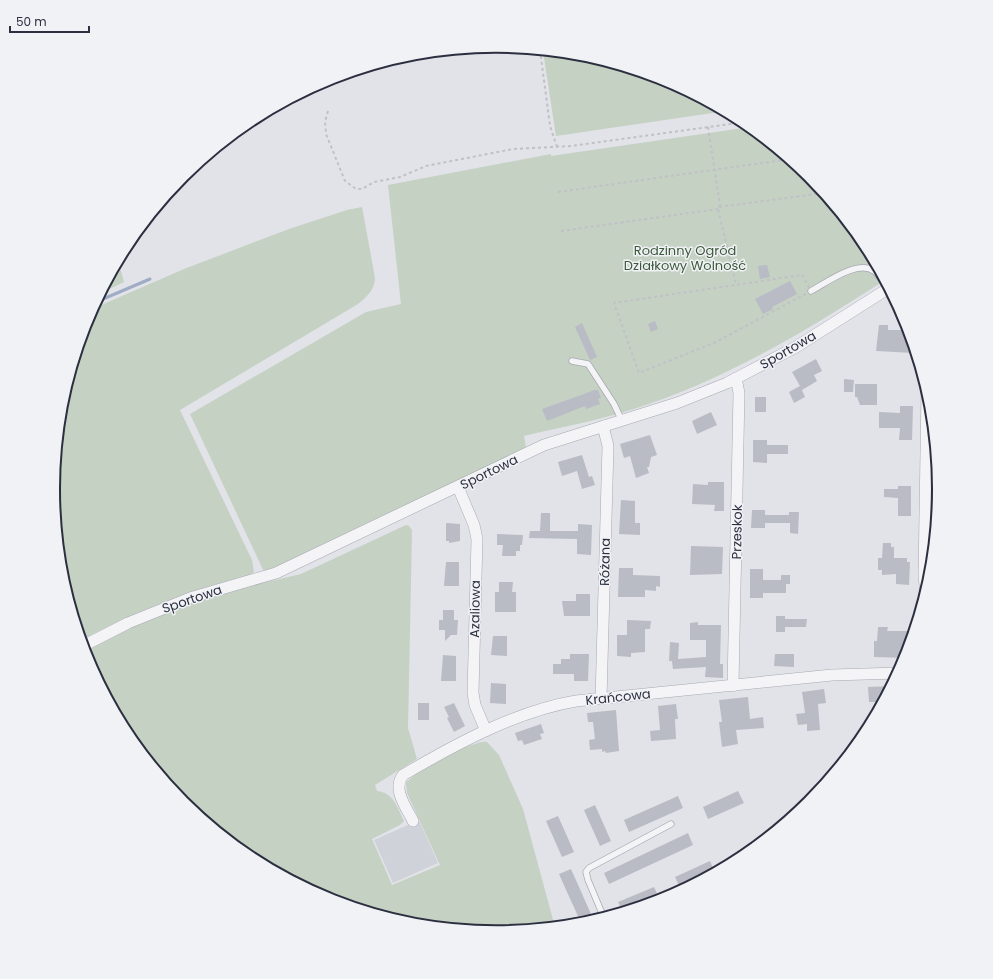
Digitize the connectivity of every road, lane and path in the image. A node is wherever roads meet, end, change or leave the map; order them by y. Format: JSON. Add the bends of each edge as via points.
{"nodes":[{"id":1,"x":541,"y":56,"type":"edge"},
{"id":2,"x":328,"y":111,"type":"dead end"},
{"id":3,"x":734,"y":123,"type":"edge"},
{"id":4,"x":708,"y":127,"type":"junction"},
{"id":5,"x":557,"y":147,"type":"junction"},
{"id":6,"x":783,"y":160,"type":"edge"},
{"id":7,"x":714,"y":169,"type":"junction"},
{"id":8,"x":558,"y":192,"type":"dead end"},
{"id":9,"x":817,"y":194,"type":"edge"},
{"id":10,"x":718,"y":208,"type":"junction"},
{"id":11,"x":561,"y":231,"type":"dead end"},
{"id":12,"x":877,"y":274,"type":"edge"},
{"id":13,"x":736,"y":285,"type":"junction"},
{"id":14,"x":885,"y":290,"type":"edge"},
{"id":15,"x":811,"y":291,"type":"junction"},
{"id":16,"x":572,"y":360,"type":"dead end"},
{"id":17,"x":736,"y":378,"type":"junction"},
{"id":18,"x":622,"y":420,"type":"junction"},
{"id":19,"x":927,"y":421,"type":"edge"},
{"id":20,"x":603,"y":426,"type":"junction"},
{"id":21,"x":458,"y":487,"type":"junction"},
{"id":22,"x":924,"y":578,"type":"edge"},
{"id":23,"x":88,"y":643,"type":"edge"},
{"id":24,"x":893,"y":673,"type":"edge"},
{"id":25,"x":734,"y":686,"type":"junction"},
{"id":26,"x":601,"y":699,"type":"junction"},
{"id":27,"x":486,"y":731,"type":"junction"},
{"id":28,"x":412,"y":821,"type":"dead end"},
{"id":29,"x":671,"y":824,"type":"dead end"},
{"id":30,"x":602,"y":913,"type":"edge"}],
"edges":[{"from":1,"to":5,"type":"path","via":[[550,126]]},
{"from":2,"to":5,"type":"path","via":[[325,122],[326,134],[345,181],[356,189],[362,189],[374,182],[400,177],[426,166],[514,149]]},
{"from":3,"to":4,"type":"path"},
{"from":4,"to":5,"type":"path"},
{"from":4,"to":7,"type":"path"},
{"from":6,"to":7,"type":"path"},
{"from":7,"to":8,"type":"path"},
{"from":7,"to":10,"type":"path"},
{"from":9,"to":10,"type":"path"},
{"from":10,"to":11,"type":"path"},
{"from":10,"to":13,"type":"path"},
{"from":12,"to":15,"type":"lane","via":[[863,268],[849,271]]},
{"from":13,"to":15,"type":"path","via":[[802,275]]},
{"from":13,"to":15,"type":"path","via":[[614,303],[639,374],[716,342]]},
{"from":14,"to":17,"type":"street","name":"Sportowa","via":[[800,345]]},
{"from":16,"to":18,"type":"lane","via":[[588,364]]},
{"from":17,"to":18,"type":"street","name":"Sportowa","via":[[682,401]]},
{"from":17,"to":25,"type":"street","name":"Przeskok","via":[[740,393]]},
{"from":18,"to":20,"type":"street","name":"Sportowa"},
{"from":19,"to":22,"type":"street"},
{"from":20,"to":21,"type":"street","name":"Sportowa","via":[[544,445]]},
{"from":20,"to":26,"type":"street","name":"Różana","via":[[608,446]]},
{"from":21,"to":23,"type":"street","name":"Sportowa","via":[[276,573],[202,594],[128,623]]},
{"from":21,"to":27,"type":"street","name":"Azaliowa","via":[[476,536],[473,693]]},
{"from":24,"to":25,"type":"street","name":"Krańcowa","via":[[832,675]]},
{"from":25,"to":26,"type":"street","name":"Krańcowa"},
{"from":26,"to":27,"type":"street","name":"Krańcowa","via":[[568,702],[545,708]]},
{"from":27,"to":28,"type":"street","name":"Krańcowa","via":[[403,775],[398,788]]},
{"from":29,"to":30,"type":"lane","via":[[589,868],[586,872],[588,880]]}]}
